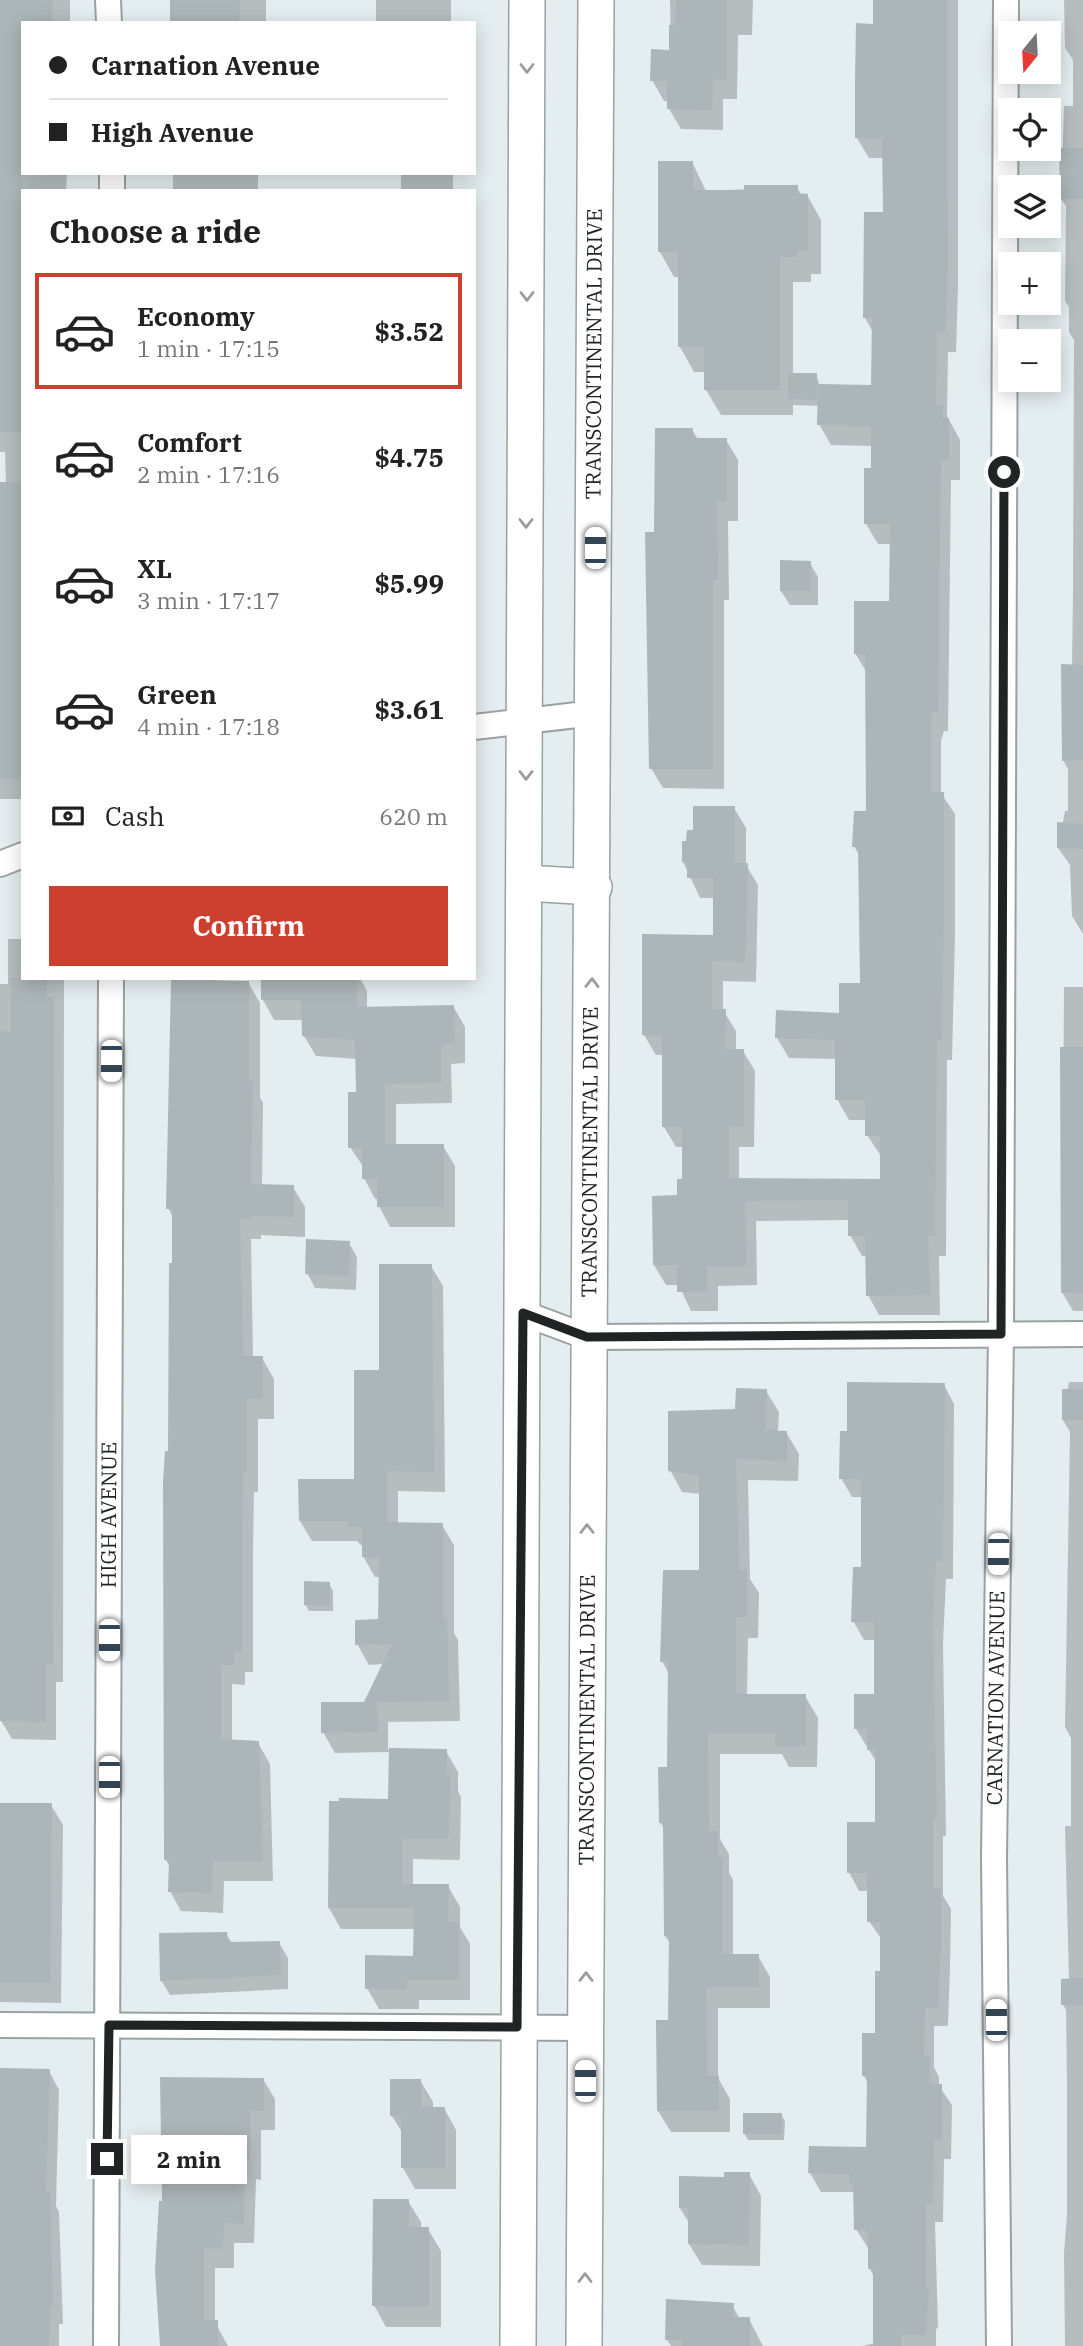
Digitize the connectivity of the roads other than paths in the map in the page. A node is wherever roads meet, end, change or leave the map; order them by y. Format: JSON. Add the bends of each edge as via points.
{"nodes":[{"id":1,"x":108,"y":0,"type":"edge"},
{"id":2,"x":527,"y":0,"type":"edge"},
{"id":3,"x":596,"y":0,"type":"edge"},
{"id":4,"x":1006,"y":0,"type":"edge"},
{"id":5,"x":108,"y":21,"type":"edge"},
{"id":6,"x":594,"y":713,"type":"junction"},
{"id":7,"x":526,"y":722,"type":"junction"},
{"id":8,"x":476,"y":727,"type":"edge"},
{"id":9,"x":21,"y":856,"type":"edge"},
{"id":10,"x":0,"y":864,"type":"edge"},
{"id":11,"x":525,"y":883,"type":"junction"},
{"id":12,"x":594,"y":887,"type":"junction"},
{"id":13,"x":111,"y":980,"type":"edge"},
{"id":14,"x":523,"y":1313,"type":"junction"},
{"id":15,"x":1001,"y":1334,"type":"junction"},
{"id":16,"x":1083,"y":1334,"type":"edge"},
{"id":17,"x":587,"y":1337,"type":"junction"},
{"id":18,"x":0,"y":2025,"type":"edge"},
{"id":19,"x":109,"y":2025,"type":"junction"},
{"id":20,"x":517,"y":2027,"type":"junction"},
{"id":21,"x":585,"y":2028,"type":"junction"},
{"id":22,"x":106,"y":2346,"type":"edge"},
{"id":23,"x":518,"y":2346,"type":"edge"},
{"id":24,"x":584,"y":2346,"type":"edge"},
{"id":25,"x":999,"y":2346,"type":"edge"}],
"edges":[{"from":1,"to":5,"type":"street"},
{"from":2,"to":7,"type":"street","one_way":true},
{"from":3,"to":6,"type":"street","name":"TRANSCONTINENTAL DRIVE"},
{"from":4,"to":15,"type":"street","name":"CARNATION AVENUE"},
{"from":6,"to":7,"type":"street"},
{"from":6,"to":12,"type":"street","name":"TRANSCONTINENTAL DRIVE"},
{"from":7,"to":8,"type":"street"},
{"from":7,"to":11,"type":"street","one_way":true},
{"from":9,"to":10,"type":"street"},
{"from":11,"to":12,"type":"street"},
{"from":11,"to":14,"type":"street"},
{"from":17,"to":12,"type":"street","name":"TRANSCONTINENTAL DRIVE","one_way":true},
{"from":13,"to":19,"type":"street","name":"HIGH AVENUE"},
{"from":14,"to":17,"type":"street"},
{"from":14,"to":20,"type":"street"},
{"from":15,"to":16,"type":"street"},
{"from":15,"to":17,"type":"street"},
{"from":15,"to":25,"type":"street","name":"CARNATION AVENUE","via":[[995,1857]]},
{"from":21,"to":17,"type":"street","name":"TRANSCONTINENTAL DRIVE","one_way":true},
{"from":18,"to":19,"type":"street"},
{"from":19,"to":20,"type":"street"},
{"from":19,"to":22,"type":"street","name":"HIGH AVENUE"},
{"from":20,"to":21,"type":"street"},
{"from":20,"to":23,"type":"street"},
{"from":24,"to":21,"type":"street","name":"TRANSCONTINENTAL DRIVE","one_way":true}]}
